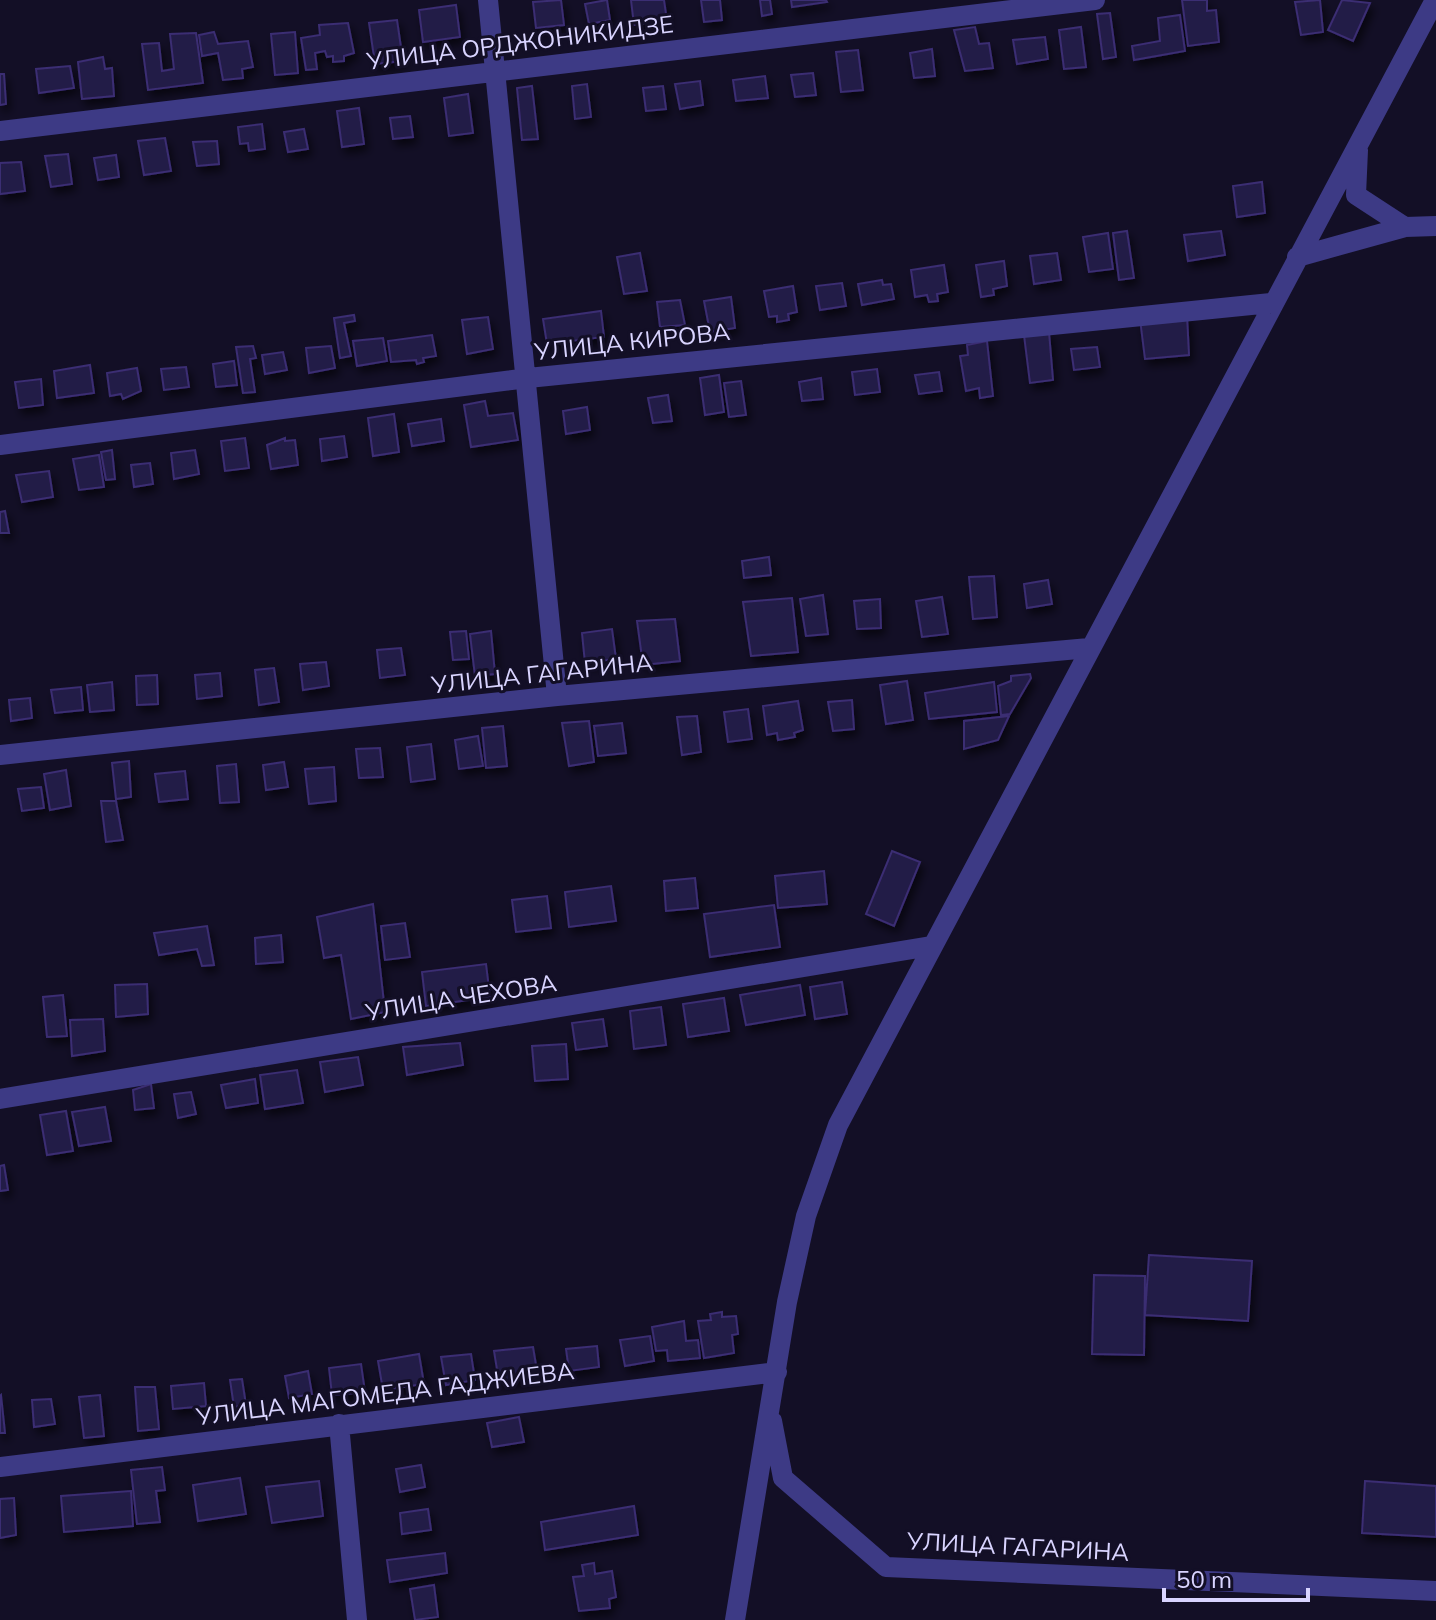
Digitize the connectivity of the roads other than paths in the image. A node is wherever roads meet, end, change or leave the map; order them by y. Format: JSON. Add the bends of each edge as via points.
{"nodes":[{"id":1,"x":488,"y":0,"type":"edge"},
{"id":2,"x":1095,"y":0,"type":"edge"},
{"id":3,"x":1435,"y":0,"type":"edge"},
{"id":4,"x":496,"y":71,"type":"junction"},
{"id":5,"x":0,"y":131,"type":"edge"},
{"id":6,"x":1359,"y":142,"type":"junction"},
{"id":7,"x":1436,"y":226,"type":"edge"},
{"id":8,"x":1405,"y":227,"type":"junction"},
{"id":9,"x":1297,"y":257,"type":"junction"},
{"id":10,"x":1271,"y":303,"type":"junction"},
{"id":11,"x":528,"y":378,"type":"junction"},
{"id":12,"x":0,"y":445,"type":"edge"},
{"id":13,"x":1089,"y":648,"type":"junction"},
{"id":14,"x":557,"y":696,"type":"junction"},
{"id":15,"x":0,"y":755,"type":"edge"},
{"id":16,"x":931,"y":946,"type":"junction"},
{"id":17,"x":0,"y":1099,"type":"edge"},
{"id":18,"x":777,"y":1372,"type":"junction"},
{"id":19,"x":770,"y":1410,"type":"junction"},
{"id":20,"x":339,"y":1424,"type":"junction"},
{"id":21,"x":0,"y":1467,"type":"edge"},
{"id":22,"x":1436,"y":1591,"type":"edge"},
{"id":23,"x":357,"y":1620,"type":"edge"},
{"id":24,"x":735,"y":1620,"type":"edge"}],
"edges":[{"from":1,"to":4,"type":"street"},
{"from":2,"to":4,"type":"street","name":"УЛИЦА ОРДЖОНИКИДЗЕ"},
{"from":3,"to":6,"type":"street"},
{"from":4,"to":5,"type":"street","name":"УЛИЦА ОРДЖОНИКИДЗЕ"},
{"from":4,"to":11,"type":"street"},
{"from":6,"to":8,"type":"street","via":[[1356,195]]},
{"from":6,"to":9,"type":"street"},
{"from":7,"to":8,"type":"street"},
{"from":8,"to":9,"type":"street"},
{"from":9,"to":10,"type":"street"},
{"from":10,"to":11,"type":"street","name":"УЛИЦА КИРОВА"},
{"from":10,"to":13,"type":"street"},
{"from":11,"to":12,"type":"street","name":"УЛИЦА КИРОВА"},
{"from":11,"to":14,"type":"street"},
{"from":13,"to":14,"type":"street","name":"УЛИЦА ГАГАРИНА"},
{"from":13,"to":16,"type":"street"},
{"from":14,"to":15,"type":"street","name":"УЛИЦА ГАГАРИНА"},
{"from":16,"to":17,"type":"street","name":"УЛИЦА ЧЕХОВА"},
{"from":16,"to":18,"type":"street","via":[[838,1125],[806,1216]]},
{"from":18,"to":19,"type":"street"},
{"from":18,"to":20,"type":"street","name":"УЛИЦА МАГОМЕДА ГАДЖИЕВА"},
{"from":19,"to":22,"type":"street","name":"УЛИЦА ГАГАРИНА","via":[[783,1478],[886,1567]]},
{"from":19,"to":24,"type":"street"},
{"from":20,"to":21,"type":"street","name":"УЛИЦА МАГОМЕДА ГАДЖИЕВА"},
{"from":20,"to":23,"type":"street"}]}
